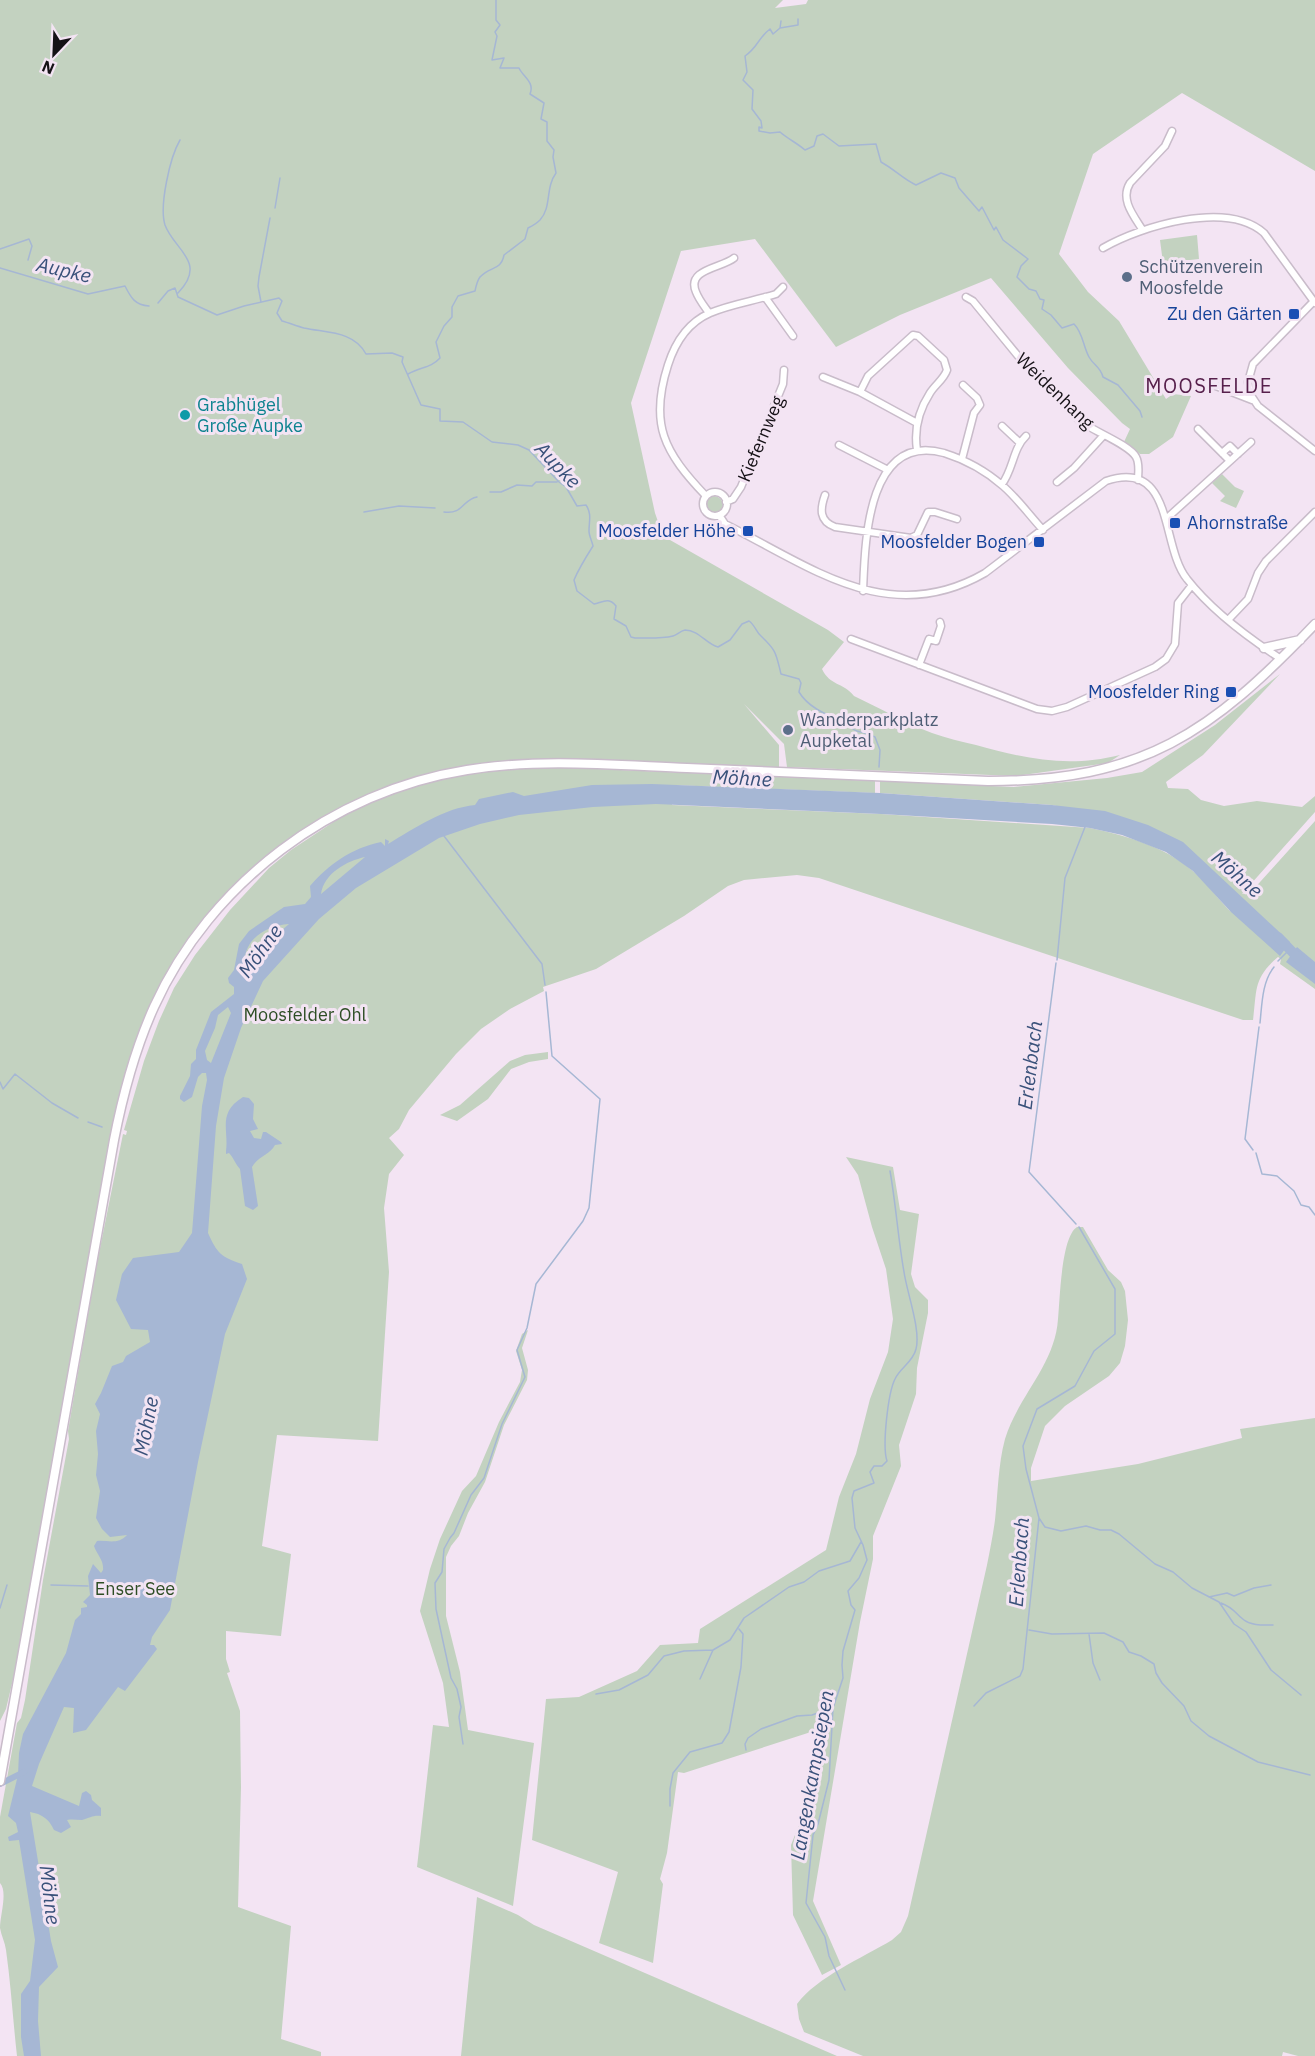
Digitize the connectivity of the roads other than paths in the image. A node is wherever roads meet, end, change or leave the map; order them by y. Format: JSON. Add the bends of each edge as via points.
{"nodes":[{"id":1,"x":1172,"y":131,"type":"dead end"},
{"id":2,"x":1142,"y":229,"type":"junction"},
{"id":3,"x":1103,"y":248,"type":"dead end"},
{"id":4,"x":734,"y":258,"type":"dead end"},
{"id":5,"x":783,"y":287,"type":"dead end"},
{"id":6,"x":765,"y":297,"type":"junction"},
{"id":7,"x":966,"y":297,"type":"dead end"},
{"id":8,"x":1315,"y":302,"type":"edge"},
{"id":9,"x":709,"y":313,"type":"junction"},
{"id":10,"x":793,"y":336,"type":"dead end"},
{"id":11,"x":784,"y":370,"type":"dead end"},
{"id":12,"x":823,"y":377,"type":"dead end"},
{"id":13,"x":1203,"y":381,"type":"dead end"},
{"id":14,"x":963,"y":384,"type":"dead end"},
{"id":15,"x":860,"y":392,"type":"junction"},
{"id":16,"x":1252,"y":400,"type":"junction"},
{"id":17,"x":917,"y":423,"type":"junction"},
{"id":18,"x":1002,"y":426,"type":"dead end"},
{"id":19,"x":1198,"y":429,"type":"dead end"},
{"id":20,"x":1026,"y":436,"type":"dead end"},
{"id":21,"x":1103,"y":436,"type":"junction"},
{"id":22,"x":1019,"y":442,"type":"junction"},
{"id":23,"x":1251,"y":442,"type":"dead end"},
{"id":24,"x":839,"y":445,"type":"dead end"},
{"id":25,"x":917,"y":450,"type":"junction"},
{"id":26,"x":1315,"y":451,"type":"edge"},
{"id":27,"x":1222,"y":453,"type":"junction"},
{"id":28,"x":1238,"y":454,"type":"junction"},
{"id":29,"x":962,"y":459,"type":"junction"},
{"id":30,"x":1230,"y":461,"type":"junction"},
{"id":31,"x":888,"y":470,"type":"junction"},
{"id":32,"x":1138,"y":480,"type":"junction"},
{"id":33,"x":1057,"y":482,"type":"dead end"},
{"id":34,"x":1002,"y":484,"type":"junction"},
{"id":35,"x":825,"y":495,"type":"dead end"},
{"id":36,"x":706,"y":496,"type":"junction"},
{"id":37,"x":726,"y":502,"type":"junction"},
{"id":38,"x":1315,"y":512,"type":"edge"},
{"id":39,"x":719,"y":515,"type":"junction"},
{"id":40,"x":957,"y":519,"type":"dead end"},
{"id":41,"x":1166,"y":519,"type":"junction"},
{"id":42,"x":1043,"y":530,"type":"junction"},
{"id":43,"x":867,"y":531,"type":"junction"},
{"id":44,"x":1192,"y":585,"type":"junction"},
{"id":45,"x":863,"y":591,"type":"junction"},
{"id":46,"x":1228,"y":620,"type":"junction"},
{"id":47,"x":940,"y":622,"type":"dead end"},
{"id":48,"x":1315,"y":624,"type":"edge"},
{"id":49,"x":850,"y":639,"type":"dead end"},
{"id":50,"x":1300,"y":639,"type":"junction"},
{"id":51,"x":1264,"y":648,"type":"junction"},
{"id":52,"x":1281,"y":659,"type":"junction"},
{"id":53,"x":919,"y":665,"type":"junction"},
{"id":54,"x":3,"y":1739,"type":"edge"},
{"id":55,"x":1,"y":1778,"type":"edge"}],
"edges":[{"from":1,"to":2,"type":"street","via":[[1165,146],[1126,190],[1128,203]]},
{"from":2,"to":3,"type":"street"},
{"from":2,"to":8,"type":"street","via":[[1191,219],[1249,222],[1271,241]]},
{"from":4,"to":9,"type":"street","via":[[703,271],[696,279],[695,290]]},
{"from":5,"to":6,"type":"street"},
{"from":6,"to":9,"type":"street"},
{"from":6,"to":10,"type":"street"},
{"from":7,"to":21,"type":"street","name":"Weidenhang","via":[[1080,421]]},
{"from":8,"to":16,"type":"street","via":[[1253,364],[1248,382]]},
{"from":9,"to":36,"type":"street","via":[[679,339],[662,384],[659,406],[661,426],[670,449]]},
{"from":11,"to":37,"type":"street","name":"Kiefernweg","via":[[783,384],[749,468],[736,496]]},
{"from":12,"to":15,"type":"street"},
{"from":13,"to":16,"type":"street"},
{"from":14,"to":29,"type":"street","via":[[980,405],[974,413]]},
{"from":15,"to":17,"type":"street"},
{"from":15,"to":17,"type":"street","via":[[868,376],[913,335],[918,336],[944,360],[948,369],[927,399]]},
{"from":16,"to":26,"type":"street"},
{"from":17,"to":25,"type":"street"},
{"from":18,"to":22,"type":"street"},
{"from":19,"to":27,"type":"street"},
{"from":20,"to":22,"type":"street"},
{"from":21,"to":32,"type":"street","name":"Weidenhang","via":[[1135,455]]},
{"from":21,"to":33,"type":"street"},
{"from":22,"to":34,"type":"street"},
{"from":23,"to":28,"type":"street"},
{"from":24,"to":31,"type":"street"},
{"from":25,"to":29,"type":"street"},
{"from":25,"to":31,"type":"street"},
{"from":27,"to":28,"type":"street","via":[[1230,446]]},
{"from":27,"to":30,"type":"street"},
{"from":28,"to":30,"type":"street"},
{"from":29,"to":34,"type":"street"},
{"from":30,"to":41,"type":"street"},
{"from":31,"to":43,"type":"street","via":[[875,497]]},
{"from":32,"to":41,"type":"street","via":[[1158,496]]},
{"from":32,"to":42,"type":"street","via":[[1106,481]]},
{"from":34,"to":42,"type":"street"},
{"from":35,"to":43,"type":"street","via":[[821,510],[826,522]]},
{"from":36,"to":37,"type":"street","via":[[718,493]]},
{"from":36,"to":39,"type":"street","via":[[705,512]]},
{"from":37,"to":39,"type":"street"},
{"from":38,"to":46,"type":"street","via":[[1261,567],[1248,599]]},
{"from":39,"to":45,"type":"street","via":[[725,524],[802,565]]},
{"from":40,"to":43,"type":"street","via":[[928,512],[914,537]]},
{"from":41,"to":44,"type":"street","via":[[1174,556]]},
{"from":42,"to":45,"type":"street","via":[[985,573],[948,590],[910,595]]},
{"from":43,"to":45,"type":"street"},
{"from":44,"to":46,"type":"street"},
{"from":44,"to":53,"type":"street","via":[[1178,603],[1175,644],[1166,659],[1058,711],[1037,710]]},
{"from":46,"to":51,"type":"street"},
{"from":47,"to":53,"type":"street","via":[[936,641],[929,639]]},
{"from":48,"to":50,"type":"main road"},
{"from":49,"to":53,"type":"street"},
{"from":50,"to":51,"type":"main road"},
{"from":50,"to":52,"type":"main road"},
{"from":51,"to":52,"type":"street"},
{"from":52,"to":54,"type":"main road","via":[[1237,700],[1185,737],[1132,761],[1087,774],[988,781],[594,764],[490,766],[428,778],[359,803],[291,843],[257,870],[207,922],[169,978],[145,1028],[128,1079]]},
{"from":54,"to":55,"type":"main road"}]}
